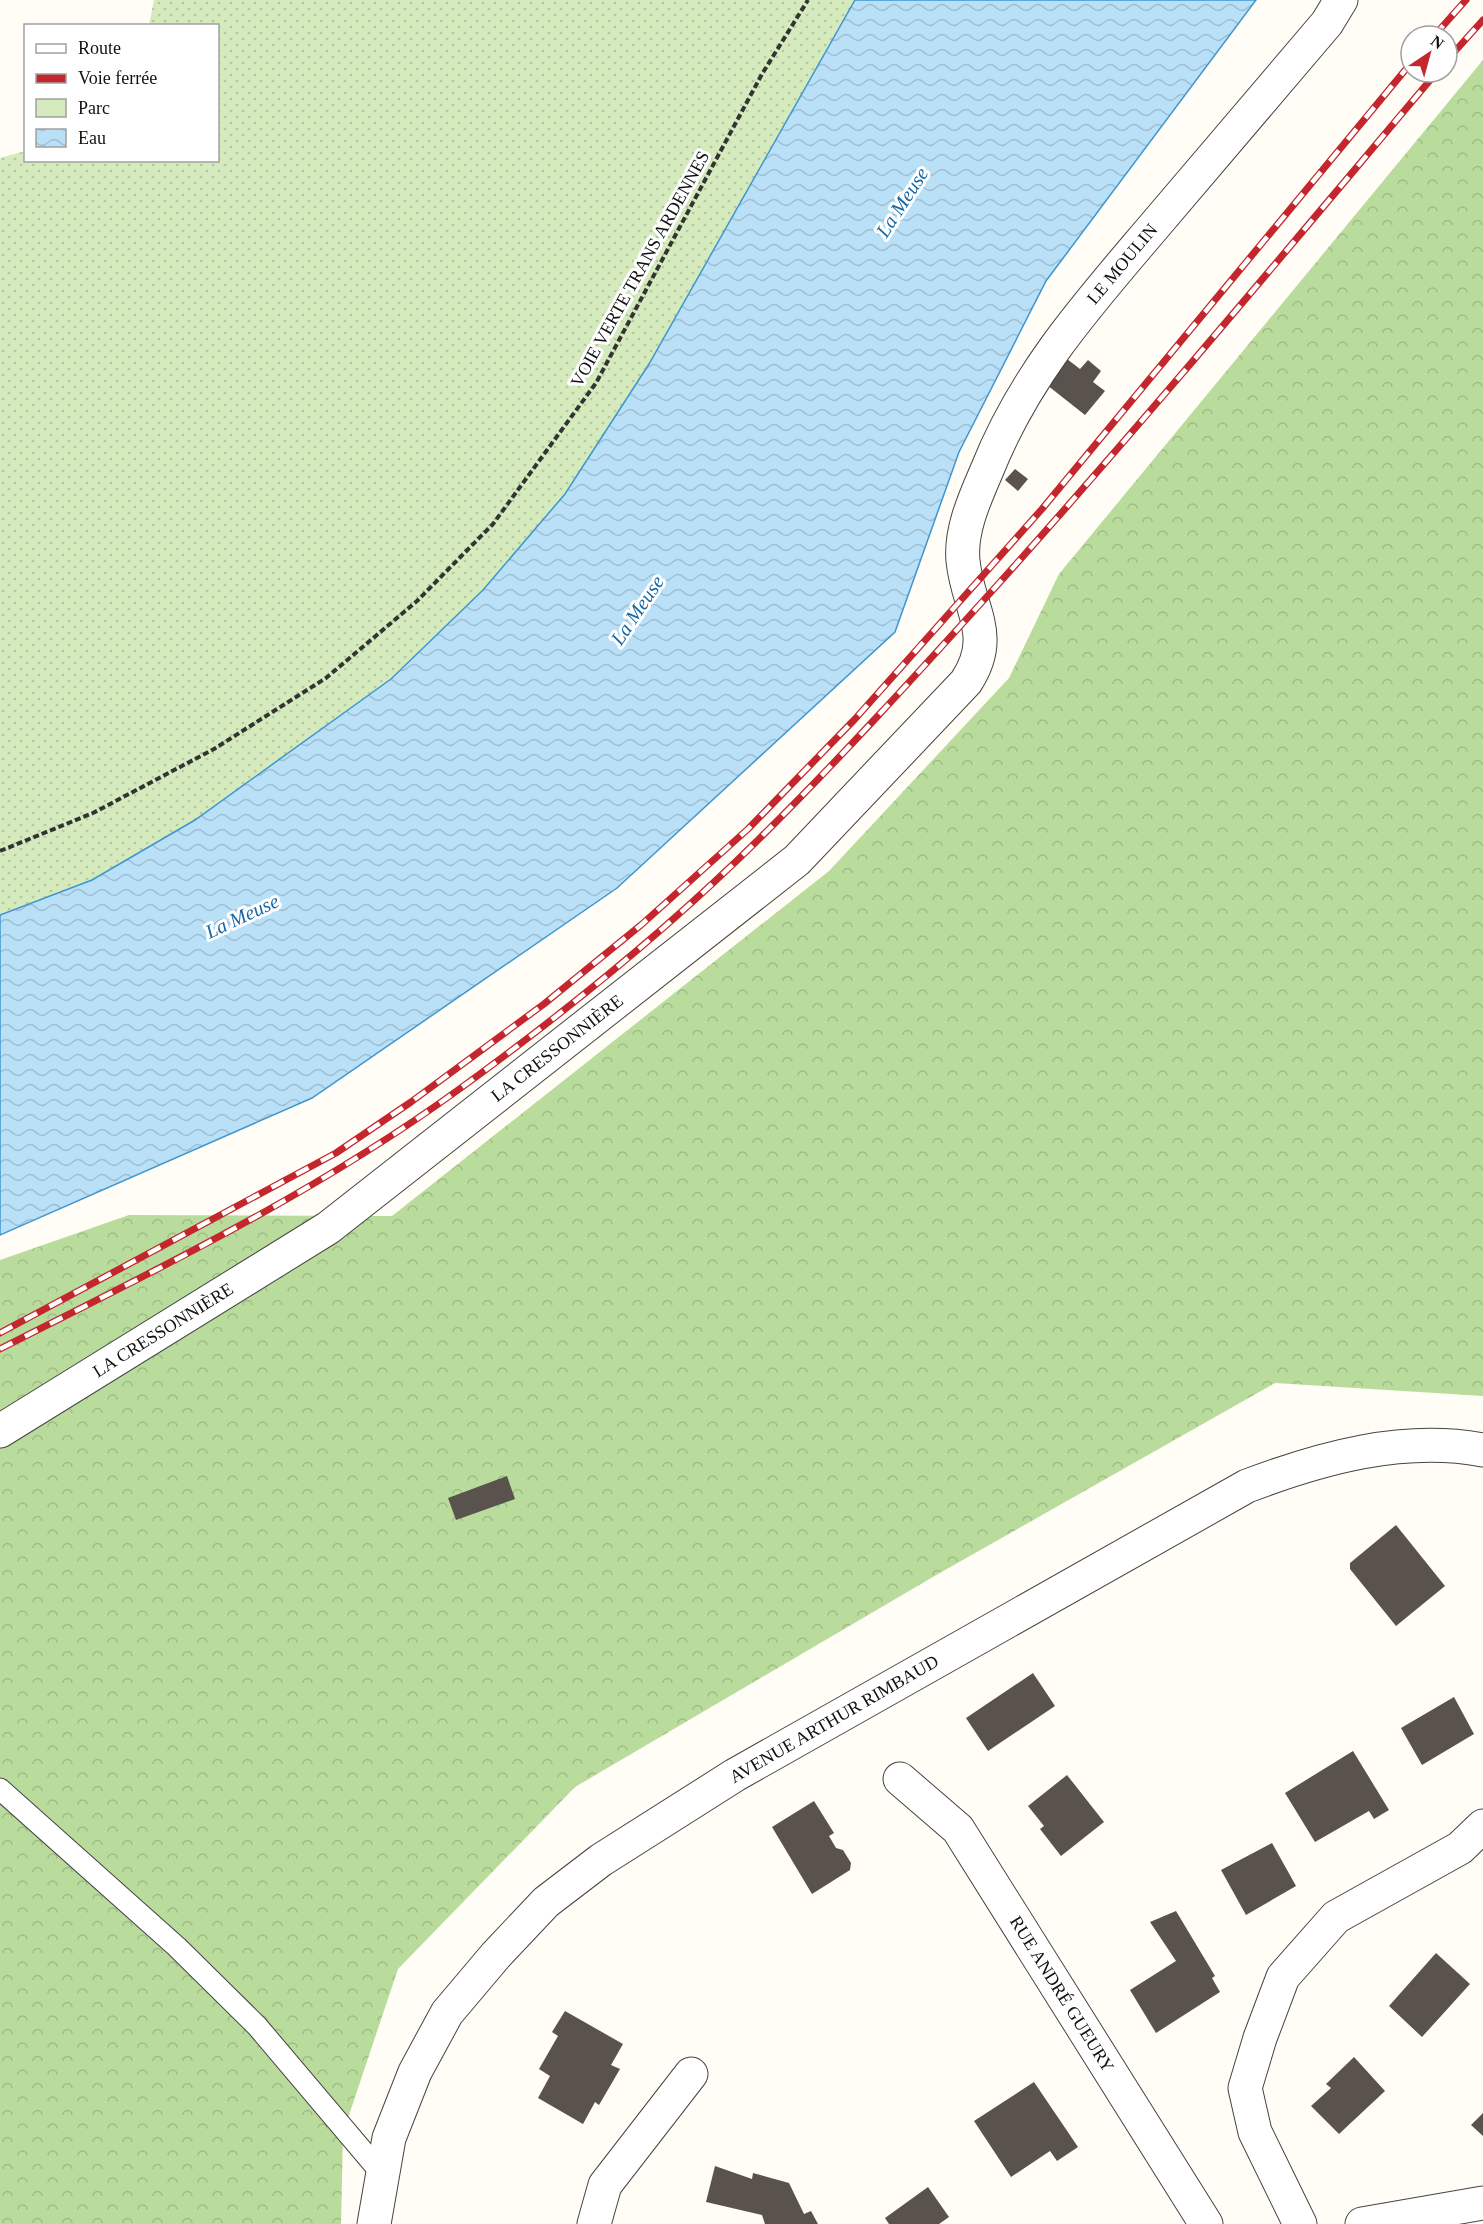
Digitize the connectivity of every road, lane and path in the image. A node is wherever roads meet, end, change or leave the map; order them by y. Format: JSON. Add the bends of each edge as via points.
{"nodes":[{"id":1,"x":808,"y":0,"type":"edge"},
{"id":2,"x":1341,"y":0,"type":"edge"},
{"id":3,"x":963,"y":561,"type":"joint"},
{"id":4,"x":0,"y":851,"type":"edge"},
{"id":5,"x":0,"y":1431,"type":"edge"},
{"id":6,"x":1483,"y":1450,"type":"edge"},
{"id":7,"x":900,"y":1779,"type":"dead end"},
{"id":8,"x":0,"y":1789,"type":"edge"},
{"id":9,"x":1483,"y":1826,"type":"edge"},
{"id":10,"x":692,"y":2074,"type":"dead end"},
{"id":11,"x":382,"y":2175,"type":"junction"},
{"id":12,"x":1483,"y":2203,"type":"edge"},
{"id":13,"x":374,"y":2224,"type":"edge"},
{"id":14,"x":594,"y":2224,"type":"edge"},
{"id":15,"x":1206,"y":2224,"type":"edge"},
{"id":16,"x":1300,"y":2224,"type":"edge"},
{"id":17,"x":1362,"y":2224,"type":"edge"}],
"edges":[{"from":1,"to":4,"type":"path","name":"VOIE VERTE TRANS ARDENNES","via":[[762,74],[596,383],[493,524],[417,601],[326,678],[214,749],[93,813]]},
{"from":2,"to":3,"type":"street","name":"LE MOULIN","via":[[1327,23],[1050,351],[1008,421],[988,467],[964,536]]},
{"from":3,"to":5,"type":"street","name":"LA CRESSONNIÈRE","via":[[982,634],[977,666],[797,860],[328,1228]]},
{"from":6,"to":11,"type":"street","name":"AVENUE ARTHUR RIMBAUD","via":[[1417,1446],[1365,1451],[1301,1466],[1247,1485],[735,1774],[601,1860],[546,1902],[447,2013],[415,2072],[389,2138]]},
{"from":7,"to":15,"type":"street","name":"RUE ANDRÉ GUEURY","via":[[958,1829]]},
{"from":8,"to":11,"type":"lane","via":[[177,1947],[257,2026]]},
{"from":9,"to":16,"type":"street","via":[[1460,1848],[1336,1917],[1283,1977],[1245,2088],[1255,2132]]},
{"from":10,"to":14,"type":"street","via":[[605,2185]]},
{"from":11,"to":13,"type":"street","name":"AVENUE ARTHUR RIMBAUD"},
{"from":12,"to":17,"type":"street"}]}
